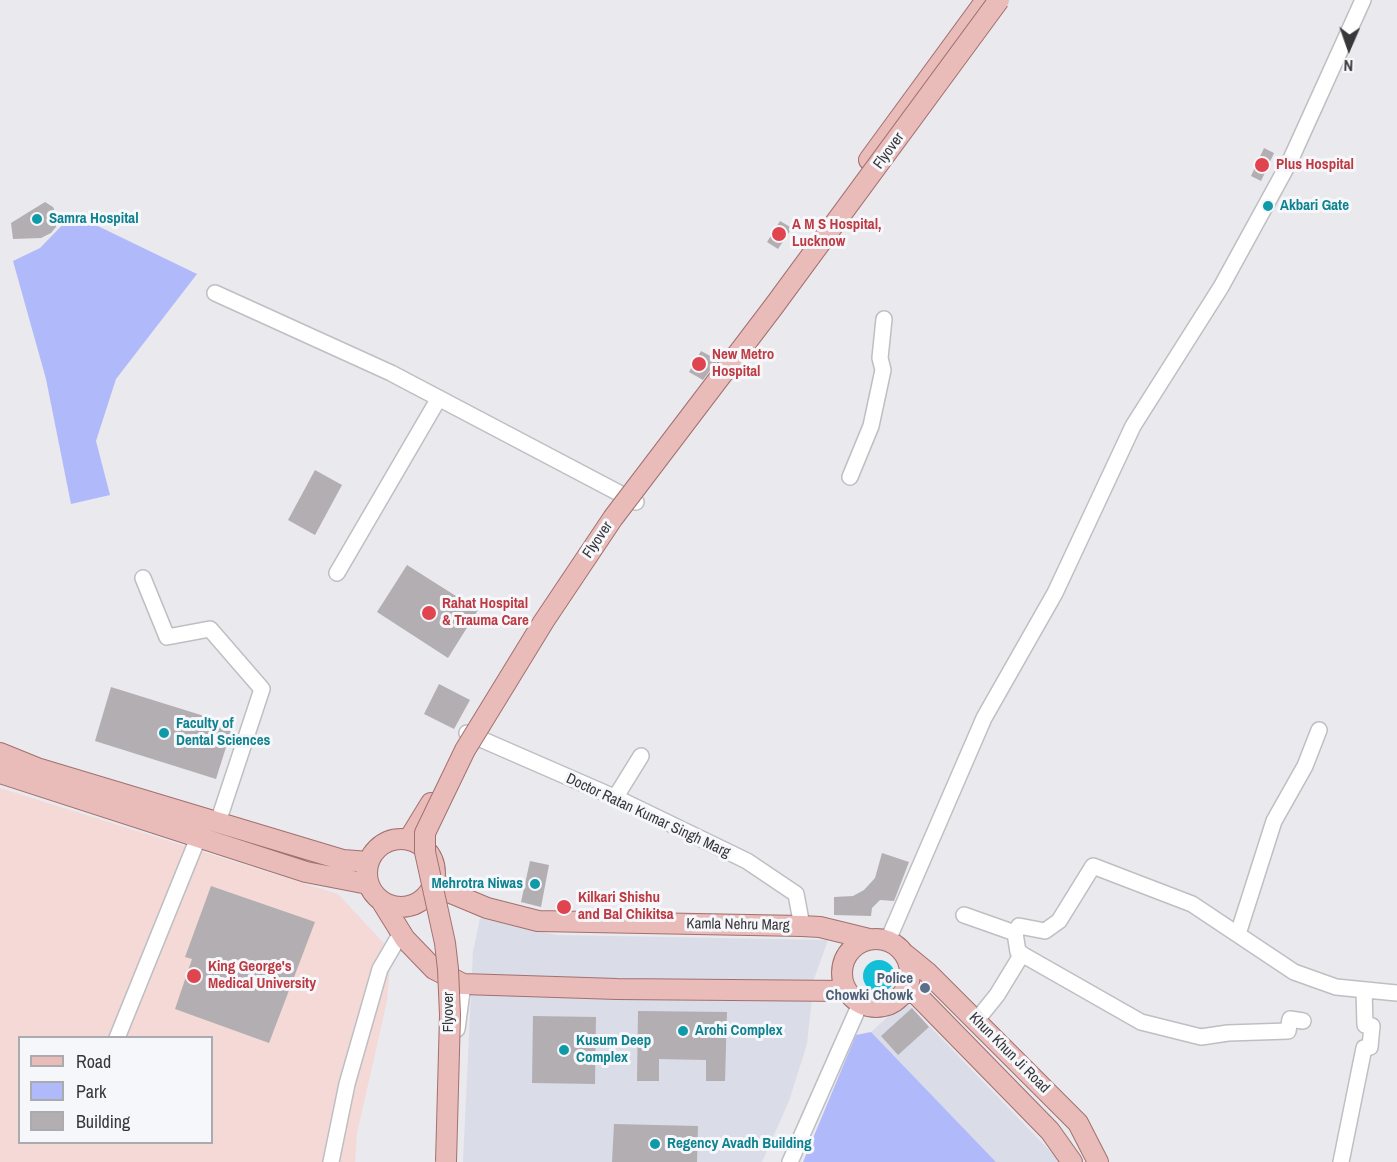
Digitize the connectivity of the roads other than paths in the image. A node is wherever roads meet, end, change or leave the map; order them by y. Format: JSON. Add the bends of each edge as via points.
{"nodes":[{"id":1,"x":986,"y":0,"type":"edge"},
{"id":2,"x":999,"y":0,"type":"edge"},
{"id":3,"x":1010,"y":0,"type":"edge"},
{"id":4,"x":1363,"y":0,"type":"edge"},
{"id":5,"x":215,"y":293,"type":"dead end"},
{"id":6,"x":884,"y":319,"type":"dead end"},
{"id":7,"x":439,"y":398,"type":"junction"},
{"id":8,"x":850,"y":477,"type":"dead end"},
{"id":9,"x":629,"y":499,"type":"junction"},
{"id":10,"x":337,"y":573,"type":"dead end"},
{"id":11,"x":144,"y":578,"type":"dead end"},
{"id":12,"x":1319,"y":730,"type":"dead end"},
{"id":13,"x":474,"y":735,"type":"junction"},
{"id":14,"x":0,"y":753,"type":"edge"},
{"id":15,"x":641,"y":756,"type":"dead end"},
{"id":16,"x":0,"y":773,"type":"edge"},
{"id":17,"x":92,"y":794,"type":"junction"},
{"id":18,"x":615,"y":798,"type":"junction"},
{"id":19,"x":218,"y":822,"type":"junction"},
{"id":20,"x":198,"y":838,"type":"junction"},
{"id":21,"x":409,"y":839,"type":"junction"},
{"id":22,"x":431,"y":855,"type":"junction"},
{"id":23,"x":369,"y":862,"type":"junction"},
{"id":24,"x":435,"y":881,"type":"junction"},
{"id":25,"x":368,"y":884,"type":"junction"},
{"id":26,"x":382,"y":902,"type":"junction"},
{"id":27,"x":964,"y":915,"type":"dead end"},
{"id":28,"x":802,"y":926,"type":"junction"},
{"id":29,"x":401,"y":933,"type":"junction"},
{"id":30,"x":1015,"y":933,"type":"junction"},
{"id":31,"x":1238,"y":934,"type":"junction"},
{"id":32,"x":879,"y":940,"type":"junction"},
{"id":33,"x":1022,"y":954,"type":"junction"},
{"id":34,"x":906,"y":955,"type":"junction"},
{"id":35,"x":463,"y":984,"type":"junction"},
{"id":36,"x":1364,"y":990,"type":"junction"},
{"id":37,"x":904,"y":992,"type":"junction"},
{"id":38,"x":1397,"y":993,"type":"edge"},
{"id":39,"x":853,"y":997,"type":"junction"},
{"id":40,"x":976,"y":1021,"type":"junction"},
{"id":41,"x":1303,"y":1021,"type":"dead end"},
{"id":42,"x":118,"y":1036,"type":"edge"},
{"id":43,"x":331,"y":1162,"type":"edge"},
{"id":44,"x":438,"y":1162,"type":"edge"},
{"id":45,"x":446,"y":1162,"type":"edge"},
{"id":46,"x":790,"y":1162,"type":"edge"},
{"id":47,"x":1072,"y":1162,"type":"edge"},
{"id":48,"x":1098,"y":1162,"type":"edge"},
{"id":49,"x":1341,"y":1162,"type":"edge"}],
"edges":[{"from":1,"to":9,"type":"main road"},
{"from":2,"to":45,"type":"main road","name":"Flyover","bridge":true,"via":[[613,518],[465,750],[425,833],[424,852],[446,943],[448,969]]},
{"from":3,"to":9,"type":"main road","via":[[789,302]]},
{"from":4,"to":32,"type":"street","via":[[1290,161],[1221,287],[1133,426],[1055,593],[984,718]]},
{"from":5,"to":7,"type":"street"},
{"from":6,"to":8,"type":"street","via":[[881,381],[871,426]]},
{"from":7,"to":9,"type":"street"},
{"from":7,"to":10,"type":"street"},
{"from":9,"to":13,"type":"main road"},
{"from":11,"to":19,"type":"street","via":[[167,637],[210,628],[262,689]]},
{"from":12,"to":31,"type":"street","via":[[1305,766],[1274,821]]},
{"from":13,"to":18,"type":"street","name":"Doctor Ratan Kumar Singh Marg"},
{"from":13,"to":21,"type":"main road"},
{"from":13,"to":22,"type":"main road","via":[[432,834]]},
{"from":14,"to":17,"type":"main road"},
{"from":15,"to":18,"type":"street"},
{"from":16,"to":17,"type":"main road"},
{"from":17,"to":19,"type":"main road"},
{"from":17,"to":20,"type":"main road"},
{"from":18,"to":28,"type":"street","name":"Doctor Ratan Kumar Singh Marg","via":[[747,861],[796,894]]},
{"from":19,"to":23,"type":"main road","via":[[344,860]]},
{"from":20,"to":25,"type":"main road","via":[[306,872]]},
{"from":20,"to":42,"type":"street"},
{"from":21,"to":22,"type":"main road"},
{"from":21,"to":23,"type":"main road","via":[[383,843]]},
{"from":22,"to":24,"type":"main road"},
{"from":23,"to":25,"type":"main road"},
{"from":24,"to":26,"type":"main road","via":[[419,902],[404,907]]},
{"from":24,"to":28,"type":"main road","name":"Kamla Nehru Marg","via":[[451,893],[488,908],[538,921]]},
{"from":25,"to":26,"type":"main road"},
{"from":26,"to":29,"type":"main road"},
{"from":27,"to":30,"type":"street"},
{"from":28,"to":32,"type":"main road","name":"Kamla Nehru Marg"},
{"from":29,"to":35,"type":"main road","via":[[434,969]]},
{"from":29,"to":43,"type":"street","via":[[380,969],[347,1084]]},
{"from":30,"to":31,"type":"street","via":[[1019,926],[1045,932],[1059,921],[1093,866],[1192,904]]},
{"from":30,"to":33,"type":"street","via":[[1018,952]]},
{"from":31,"to":36,"type":"street","via":[[1294,972],[1336,987]]},
{"from":32,"to":34,"type":"main road"},
{"from":32,"to":39,"type":"main road","via":[[858,943],[844,958],[842,979]]},
{"from":33,"to":40,"type":"street"},
{"from":33,"to":41,"type":"street","via":[[1141,1023],[1201,1037],[1288,1031],[1290,1019]]},
{"from":34,"to":37,"type":"main road","via":[[910,968]]},
{"from":34,"to":40,"type":"main road","name":"Khun Khun Ji Road"},
{"from":35,"to":39,"type":"main road"},
{"from":35,"to":44,"type":"street"},
{"from":36,"to":38,"type":"street"},
{"from":36,"to":49,"type":"street","via":[[1365,1026],[1372,1026],[1370,1047],[1364,1048]]},
{"from":37,"to":39,"type":"main road","via":[[894,1002],[879,1007]]},
{"from":37,"to":47,"type":"main road","name":"Khun Khun Ji Road","via":[[916,994],[1050,1131]]},
{"from":39,"to":46,"type":"street"},
{"from":40,"to":48,"type":"main road","name":"Khun Khun Ji Road","via":[[1078,1123]]}]}
